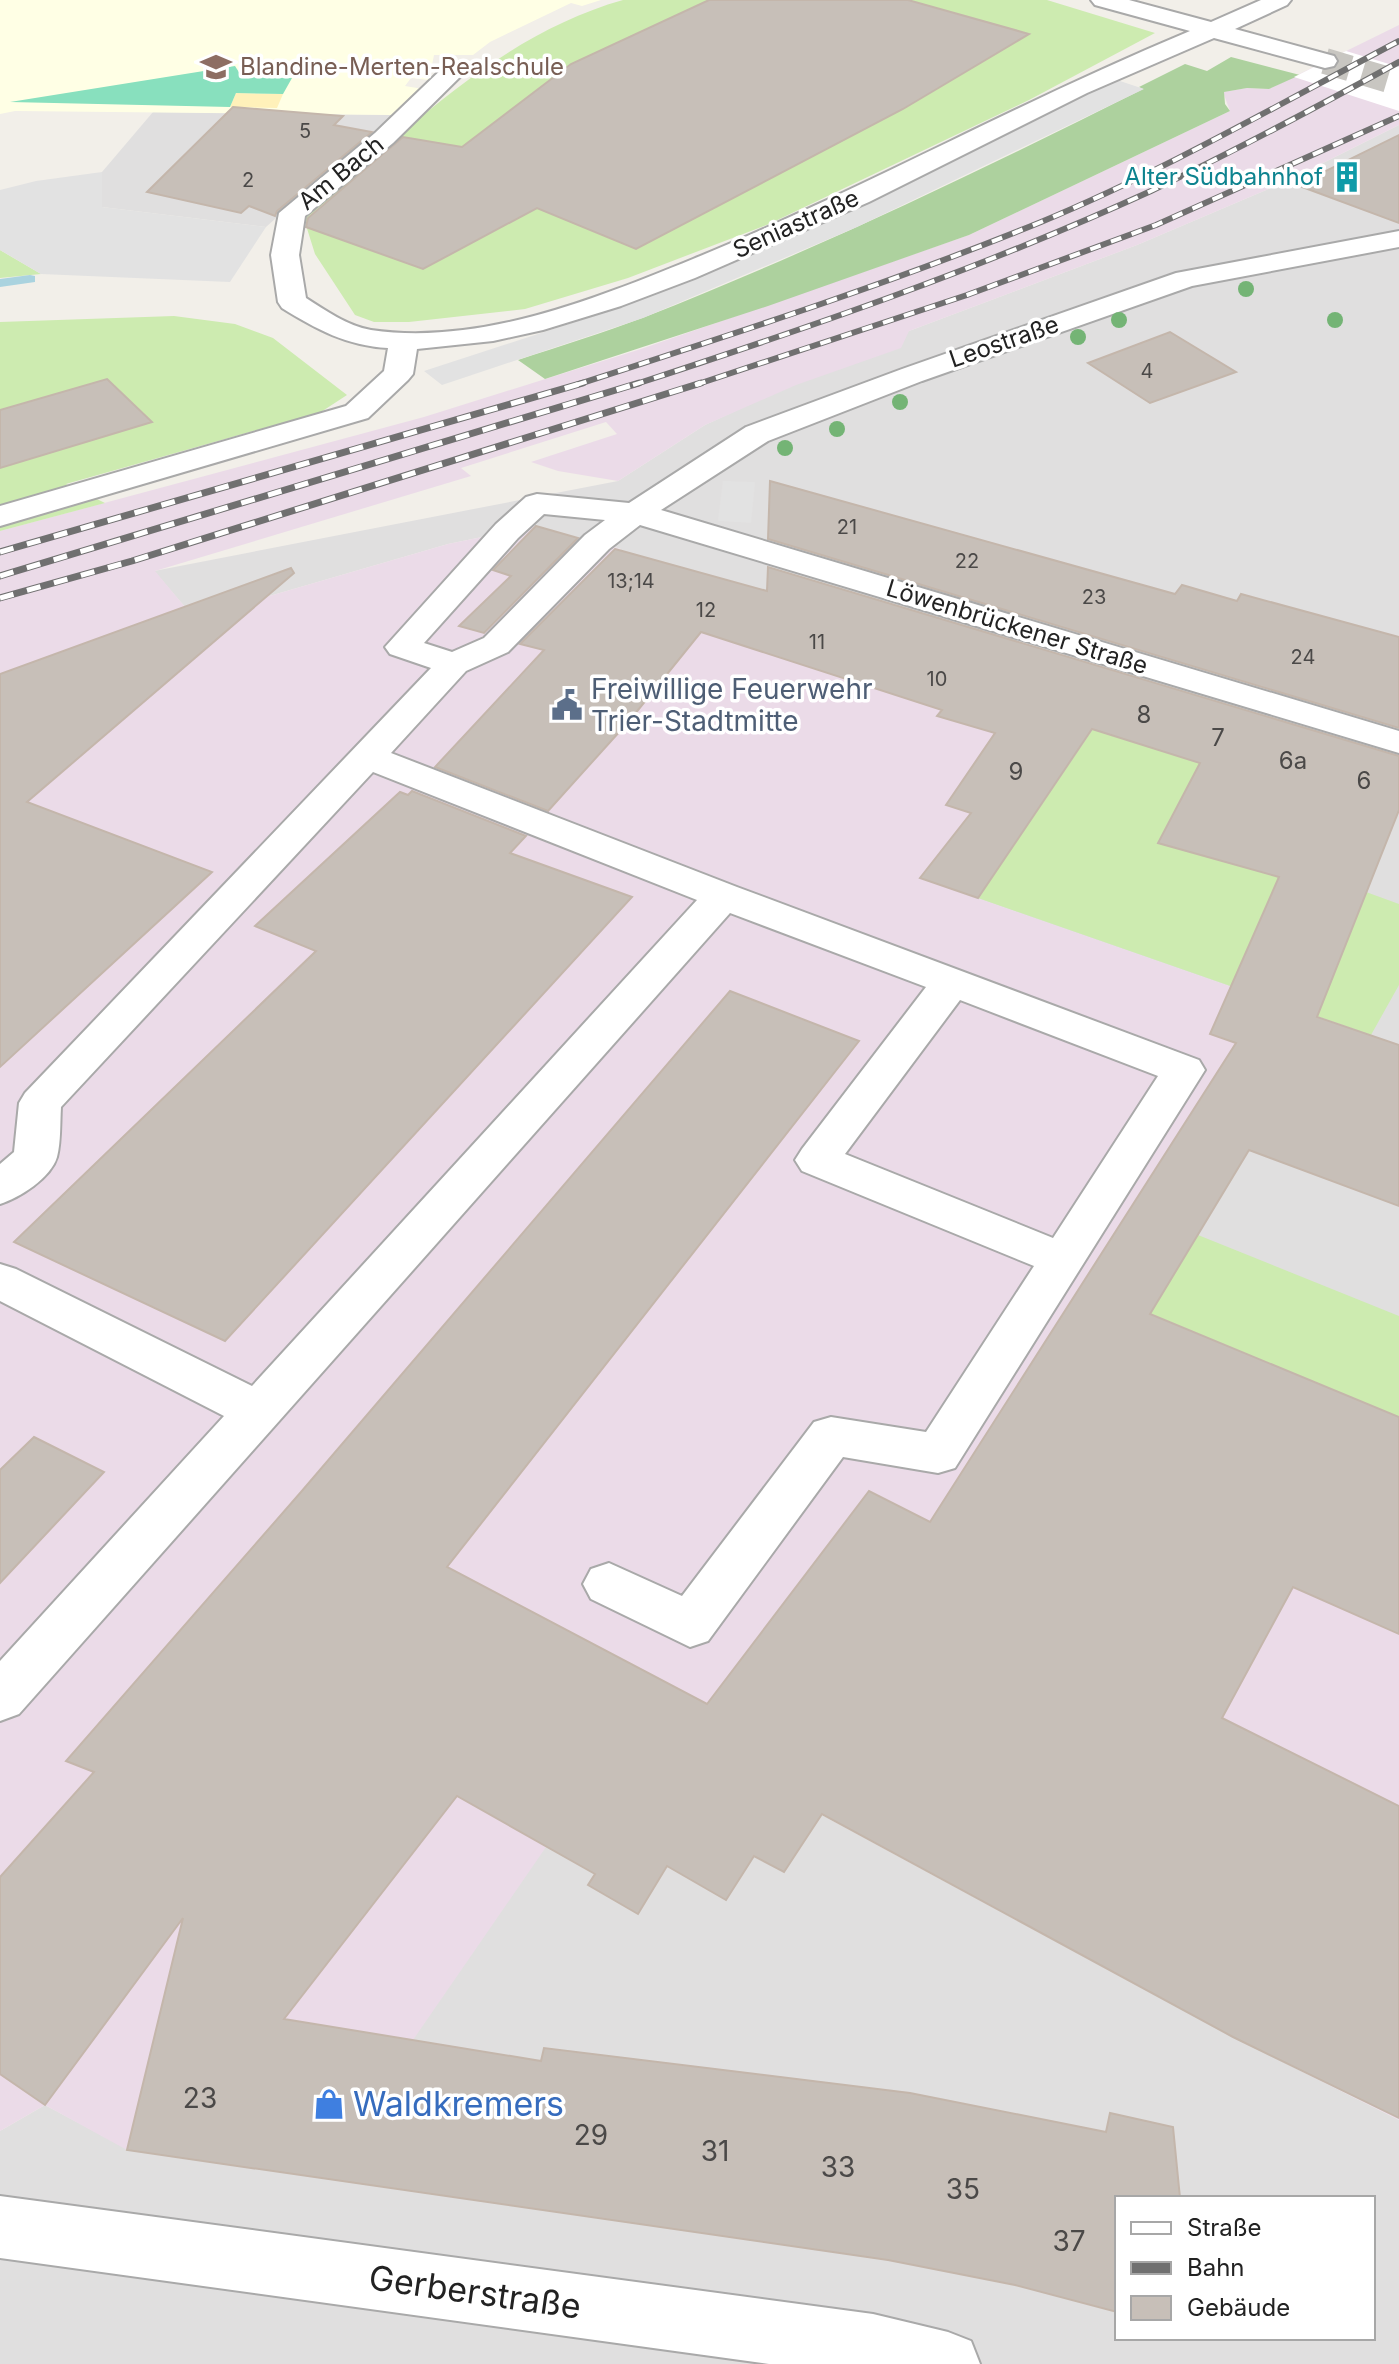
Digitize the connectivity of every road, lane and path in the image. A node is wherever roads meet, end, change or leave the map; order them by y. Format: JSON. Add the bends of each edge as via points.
{"nodes":[{"id":1,"x":1103,"y":0,"type":"edge"},
{"id":2,"x":1279,"y":0,"type":"edge"},
{"id":3,"x":1213,"y":31,"type":"junction"},
{"id":4,"x":1325,"y":61,"type":"tunnel mouth"},
{"id":5,"x":455,"y":70,"type":"dead end"},
{"id":6,"x":1399,"y":239,"type":"edge"},
{"id":7,"x":292,"y":302,"type":"joint"},
{"id":8,"x":404,"y":340,"type":"junction"},
{"id":9,"x":635,"y":513,"type":"junction"},
{"id":10,"x":0,"y":516,"type":"edge"},
{"id":11,"x":454,"y":664,"type":"junction"},
{"id":12,"x":1399,"y":742,"type":"edge"},
{"id":13,"x":369,"y":757,"type":"junction"},
{"id":14,"x":723,"y":896,"type":"junction"},
{"id":15,"x":951,"y":983,"type":"junction"},
{"id":16,"x":0,"y":1188,"type":"edge"},
{"id":17,"x":1061,"y":1259,"type":"junction"},
{"id":18,"x":0,"y":1281,"type":"edge"},
{"id":19,"x":258,"y":1411,"type":"junction"},
{"id":20,"x":609,"y":1584,"type":"dead end"},
{"id":21,"x":0,"y":1698,"type":"edge"},
{"id":22,"x":0,"y":2227,"type":"edge"},
{"id":23,"x":948,"y":2364,"type":"edge"}],
"edges":[{"from":1,"to":3,"type":"street"},
{"from":2,"to":3,"type":"street","name":"Seniastraße"},
{"from":3,"to":4,"type":"street"},
{"from":3,"to":8,"type":"street","name":"Seniastraße","via":[[1103,76],[769,238],[604,304],[509,329]]},
{"from":5,"to":7,"type":"street","name":"Am Bach","via":[[384,138],[292,213],[285,255]]},
{"from":6,"to":9,"type":"street","name":"Leostraße","via":[[1186,279],[926,369],[757,434]]},
{"from":7,"to":8,"type":"street","name":"Seniastraße","via":[[338,329],[371,339]]},
{"from":8,"to":10,"type":"street","via":[[398,374],[357,412]]},
{"from":9,"to":11,"type":"street","name":"Leostraße","via":[[597,542],[496,645]]},
{"from":9,"to":11,"type":"street","name":"Löwenbrückener Straße","via":[[537,504],[402,647]]},
{"from":9,"to":12,"type":"street","name":"Löwenbrückener Straße"},
{"from":11,"to":13,"type":"street"},
{"from":13,"to":14,"type":"street"},
{"from":13,"to":16,"type":"street","via":[[40,1103],[35,1158]]},
{"from":14,"to":15,"type":"street"},
{"from":14,"to":19,"type":"street"},
{"from":15,"to":17,"type":"street","via":[[1184,1070]]},
{"from":15,"to":17,"type":"street","via":[[817,1160]]},
{"from":17,"to":20,"type":"street","via":[[938,1454],[831,1436],[690,1625]]},
{"from":18,"to":19,"type":"street"},
{"from":19,"to":21,"type":"street"},
{"from":22,"to":23,"type":"street","name":"Gerberstraße","via":[[873,2346]]}]}
